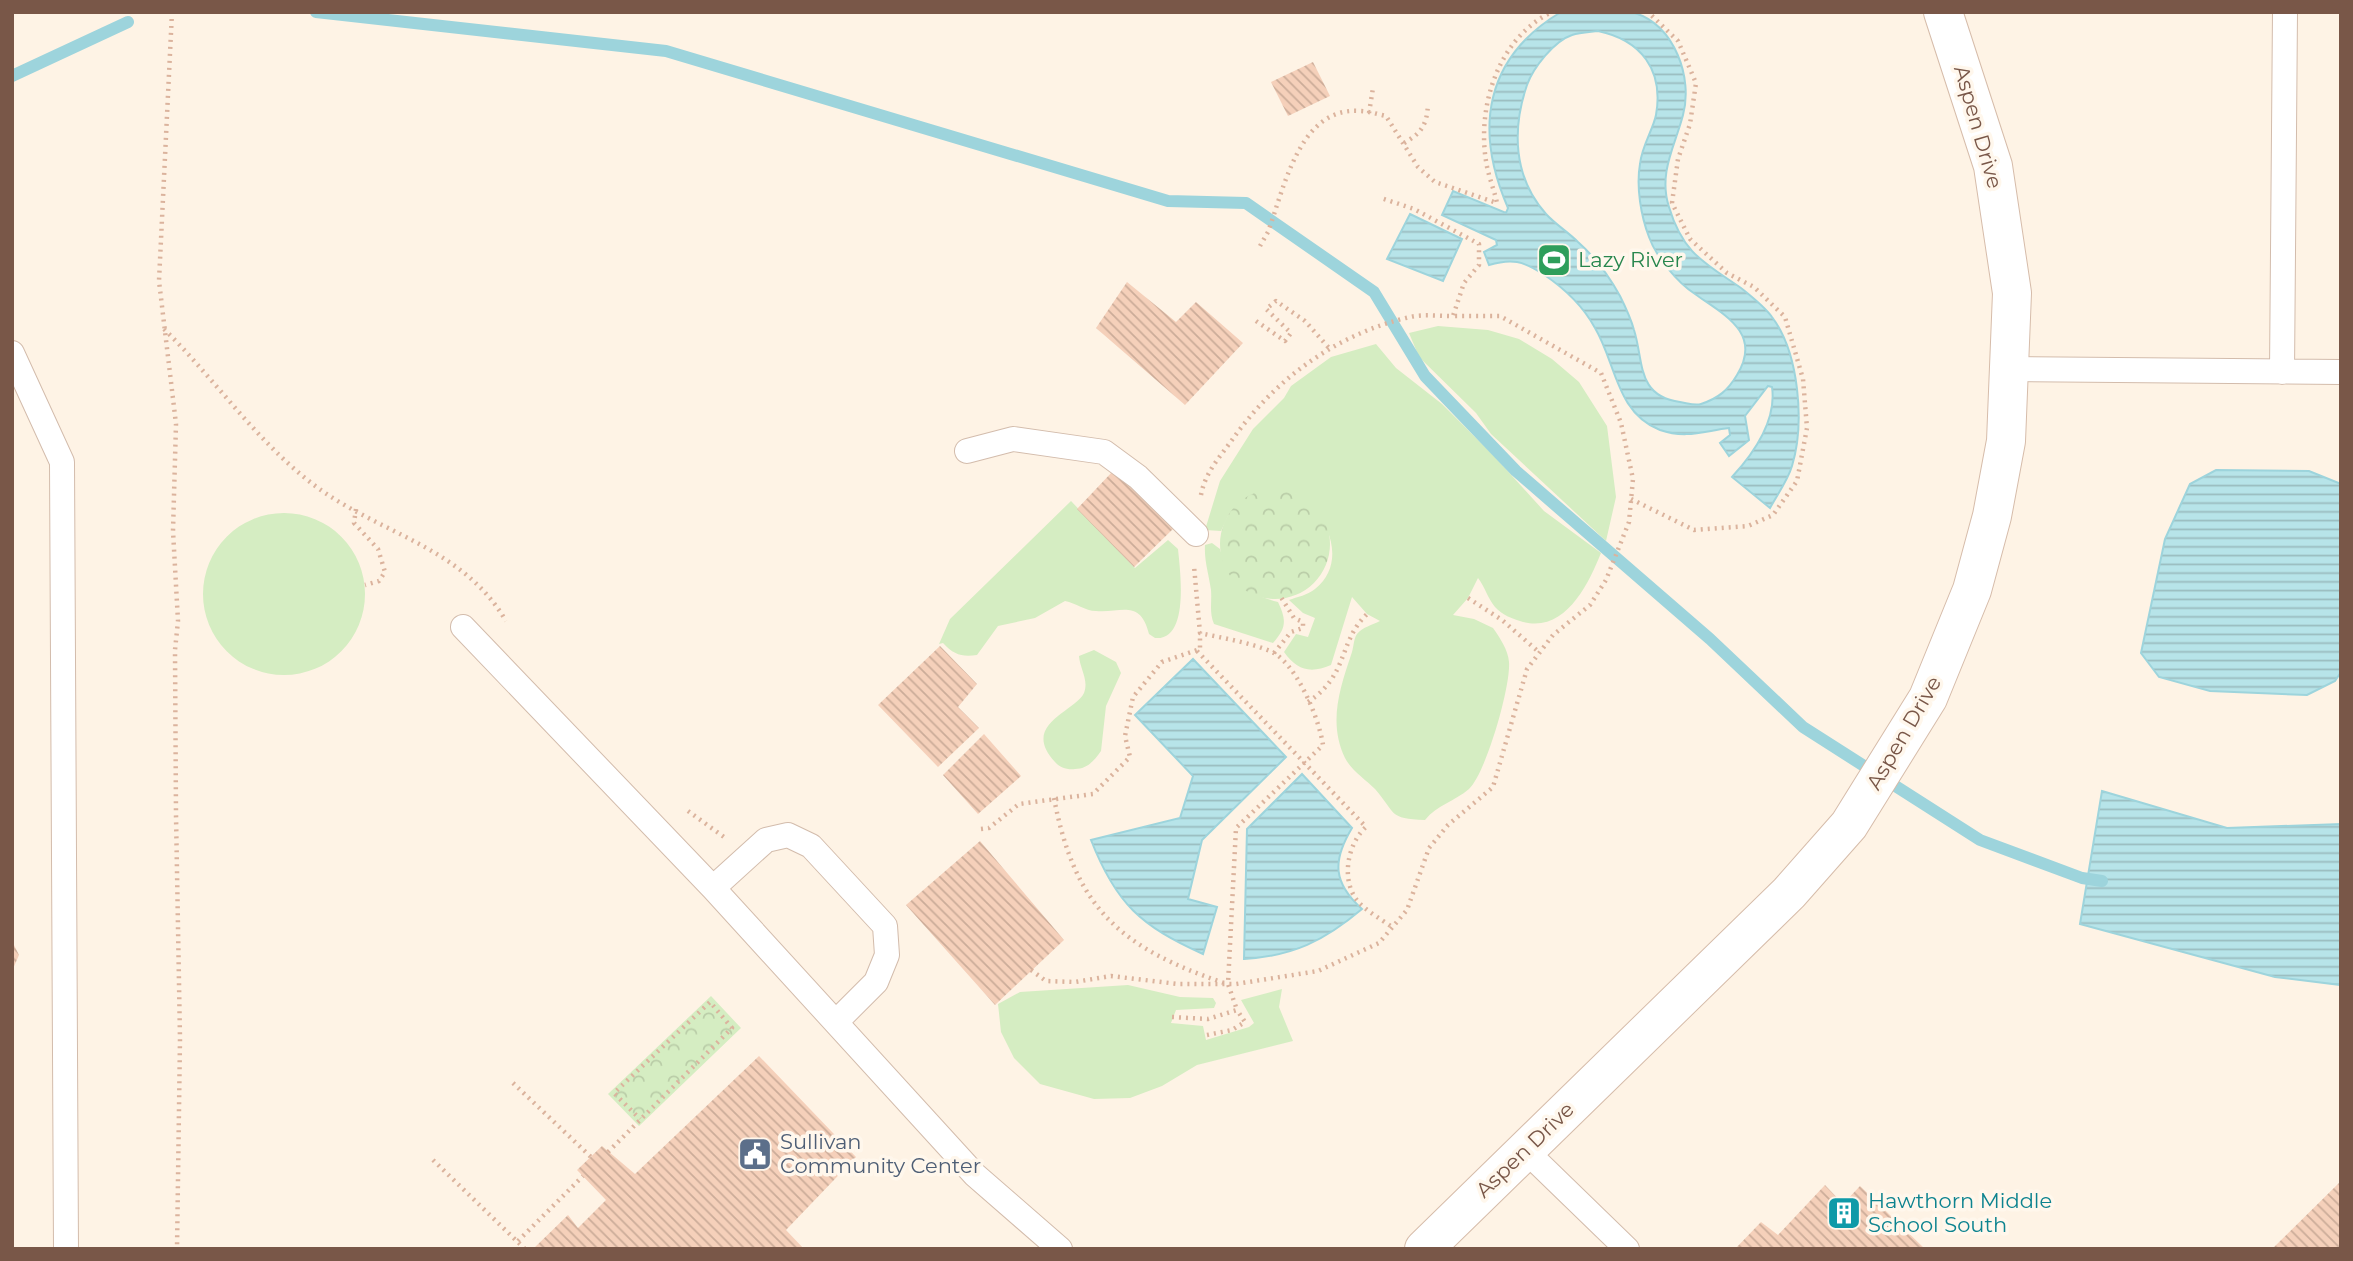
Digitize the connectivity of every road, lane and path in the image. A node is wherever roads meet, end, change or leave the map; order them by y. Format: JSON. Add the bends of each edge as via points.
{"nodes":[{"id":1,"x":172,"y":12,"type":"edge"},
{"id":2,"x":1552,"y":12,"type":"edge"},
{"id":3,"x":1648,"y":12,"type":"edge"},
{"id":4,"x":1942,"y":12,"type":"edge"},
{"id":5,"x":2285,"y":12,"type":"edge"},
{"id":6,"x":1373,"y":88,"type":"dead end"},
{"id":7,"x":1428,"y":104,"type":"dead end"},
{"id":8,"x":1369,"y":113,"type":"junction"},
{"id":9,"x":1404,"y":143,"type":"junction"},
{"id":10,"x":1381,"y":198,"type":"dead end"},
{"id":11,"x":1259,"y":246,"type":"dead end"},
{"id":12,"x":1453,"y":316,"type":"junction"},
{"id":13,"x":1256,"y":321,"type":"dead end"},
{"id":14,"x":163,"y":328,"type":"junction"},
{"id":15,"x":1329,"y":348,"type":"junction"},
{"id":16,"x":12,"y":352,"type":"edge"},
{"id":17,"x":2009,"y":369,"type":"junction"},
{"id":18,"x":2282,"y":372,"type":"junction"},
{"id":19,"x":2341,"y":372,"type":"edge"},
{"id":20,"x":967,"y":451,"type":"dead end"},
{"id":21,"x":1631,"y":499,"type":"junction"},
{"id":22,"x":356,"y":509,"type":"junction"},
{"id":23,"x":1196,"y":534,"type":"junction"},
{"id":24,"x":365,"y":585,"type":"dead end"},
{"id":25,"x":1279,"y":594,"type":"dead end"},
{"id":26,"x":1468,"y":598,"type":"dead end"},
{"id":27,"x":1367,"y":614,"type":"dead end"},
{"id":28,"x":1294,"y":618,"type":"junction"},
{"id":29,"x":463,"y":627,"type":"dead end"},
{"id":30,"x":1291,"y":632,"type":"junction"},
{"id":31,"x":513,"y":633,"type":"dead end"},
{"id":32,"x":1200,"y":633,"type":"junction"},
{"id":33,"x":1197,"y":651,"type":"junction"},
{"id":34,"x":1274,"y":653,"type":"junction"},
{"id":35,"x":1540,"y":653,"type":"junction"},
{"id":36,"x":1308,"y":702,"type":"junction"},
{"id":37,"x":1302,"y":762,"type":"junction"},
{"id":38,"x":1054,"y":798,"type":"junction"},
{"id":39,"x":684,"y":808,"type":"dead end"},
{"id":40,"x":981,"y":829,"type":"dead end"},
{"id":41,"x":737,"y":832,"type":"dead end"},
{"id":42,"x":713,"y":888,"type":"junction"},
{"id":43,"x":1392,"y":927,"type":"junction"},
{"id":44,"x":1031,"y":971,"type":"dead end"},
{"id":45,"x":1228,"y":984,"type":"junction"},
{"id":46,"x":1237,"y":1010,"type":"junction"},
{"id":47,"x":1172,"y":1017,"type":"dead end"},
{"id":48,"x":836,"y":1022,"type":"junction"},
{"id":49,"x":1207,"y":1035,"type":"dead end"},
{"id":50,"x":513,"y":1083,"type":"dead end"},
{"id":51,"x":640,"y":1119,"type":"junction"},
{"id":52,"x":1525,"y":1150,"type":"junction"},
{"id":53,"x":608,"y":1152,"type":"dead end"},
{"id":54,"x":591,"y":1157,"type":"dead end"},
{"id":55,"x":433,"y":1160,"type":"dead end"},
{"id":56,"x":583,"y":1176,"type":"dead end"},
{"id":57,"x":1039,"y":1238,"type":"edge"},
{"id":58,"x":518,"y":1241,"type":"junction"},
{"id":59,"x":66,"y":1249,"type":"edge"},
{"id":60,"x":177,"y":1249,"type":"edge"},
{"id":61,"x":525,"y":1249,"type":"edge"},
{"id":62,"x":1060,"y":1249,"type":"edge"},
{"id":63,"x":1424,"y":1249,"type":"edge"},
{"id":64,"x":1627,"y":1249,"type":"edge"}],
"edges":[{"from":1,"to":14,"type":"path","via":[[159,281]]},
{"from":2,"to":9,"type":"path","via":[[1535,20],[1505,53],[1485,107],[1486,160],[1497,203],[1435,182],[1418,167]]},
{"from":3,"to":21,"type":"path","via":[[1678,41],[1696,83],[1672,203],[1690,239],[1727,273],[1754,287],[1785,317],[1803,379],[1807,428],[1797,481],[1773,514],[1748,526],[1694,530]]},
{"from":4,"to":17,"type":"street","name":"Aspen Drive","via":[[1993,166],[2012,293]]},
{"from":5,"to":18,"type":"lane"},
{"from":6,"to":8,"type":"path"},
{"from":7,"to":9,"type":"path","via":[[1420,134]]},
{"from":8,"to":9,"type":"path","via":[[1386,116]]},
{"from":8,"to":11,"type":"path","via":[[1357,110],[1325,118],[1304,138]]},
{"from":10,"to":12,"type":"path","via":[[1415,209],[1479,244],[1479,265],[1464,283]]},
{"from":12,"to":15,"type":"path","via":[[1412,317]]},
{"from":12,"to":21,"type":"path","via":[[1500,316],[1601,373],[1621,423],[1633,479]]},
{"from":13,"to":15,"type":"path","via":[[1285,341],[1292,333],[1266,309],[1276,301],[1304,321]]},
{"from":14,"to":22,"type":"path","via":[[199,363],[272,450],[316,486]]},
{"from":14,"to":60,"type":"path","via":[[176,424]]},
{"from":15,"to":23,"type":"path","via":[[1257,405],[1219,458],[1204,480]]},
{"from":16,"to":59,"type":"lane","via":[[62,463]]},
{"from":17,"to":18,"type":"lane"},
{"from":17,"to":52,"type":"street","name":"Aspen Drive","via":[[2006,441],[1972,590],[1928,698],[1894,754],[1859,809],[1789,892]]},
{"from":18,"to":19,"type":"lane"},
{"from":20,"to":23,"type":"lane","via":[[1013,439],[1104,452],[1139,477]]},
{"from":21,"to":35,"type":"path","via":[[1629,522],[1606,580],[1590,605],[1553,635]]},
{"from":22,"to":24,"type":"path","via":[[354,523],[378,549],[384,572],[379,581]]},
{"from":22,"to":31,"type":"path","via":[[456,565],[493,599]]},
{"from":23,"to":32,"type":"path","via":[[1193,556]]},
{"from":25,"to":28,"type":"path"},
{"from":26,"to":35,"type":"path"},
{"from":27,"to":36,"type":"path","via":[[1356,625],[1332,680]]},
{"from":28,"to":30,"type":"path"},
{"from":28,"to":30,"type":"path","via":[[1303,622],[1303,628]]},
{"from":29,"to":42,"type":"lane"},
{"from":30,"to":34,"type":"path"},
{"from":32,"to":33,"type":"path"},
{"from":32,"to":34,"type":"path"},
{"from":33,"to":37,"type":"path"},
{"from":33,"to":38,"type":"path","via":[[1162,663],[1133,697],[1125,736],[1130,757],[1093,794]]},
{"from":34,"to":36,"type":"path","via":[[1294,675]]},
{"from":35,"to":43,"type":"path","via":[[1527,669],[1493,787],[1448,825],[1429,848],[1407,910]]},
{"from":36,"to":37,"type":"path","via":[[1323,745]]},
{"from":37,"to":43,"type":"path","via":[[1366,827],[1349,855],[1348,881],[1356,900]]},
{"from":37,"to":45,"type":"path","via":[[1236,828]]},
{"from":38,"to":40,"type":"path","via":[[1019,804],[989,828]]},
{"from":38,"to":45,"type":"path","via":[[1081,885],[1107,919],[1136,945],[1186,970]]},
{"from":39,"to":41,"type":"path","via":[[725,838]]},
{"from":42,"to":48,"type":"lane"},
{"from":42,"to":48,"type":"lane","via":[[766,840],[788,835],[811,846],[885,926],[887,954],[876,982]]},
{"from":43,"to":45,"type":"path","via":[[1379,943],[1318,971]]},
{"from":44,"to":45,"type":"path","via":[[1046,981],[1111,976]]},
{"from":45,"to":46,"type":"path"},
{"from":46,"to":47,"type":"path","via":[[1208,1019]]},
{"from":46,"to":49,"type":"path","via":[[1245,1022]]},
{"from":48,"to":57,"type":"lane"},
{"from":50,"to":54,"type":"path"},
{"from":51,"to":51,"type":"path","via":[[614,1093],[710,1003],[732,1028]]},
{"from":51,"to":53,"type":"path"},
{"from":52,"to":63,"type":"street","name":"Aspen Drive"},
{"from":52,"to":64,"type":"lane"},
{"from":55,"to":58,"type":"path"},
{"from":56,"to":58,"type":"path"},
{"from":57,"to":62,"type":"lane"},
{"from":58,"to":61,"type":"path"}]}
